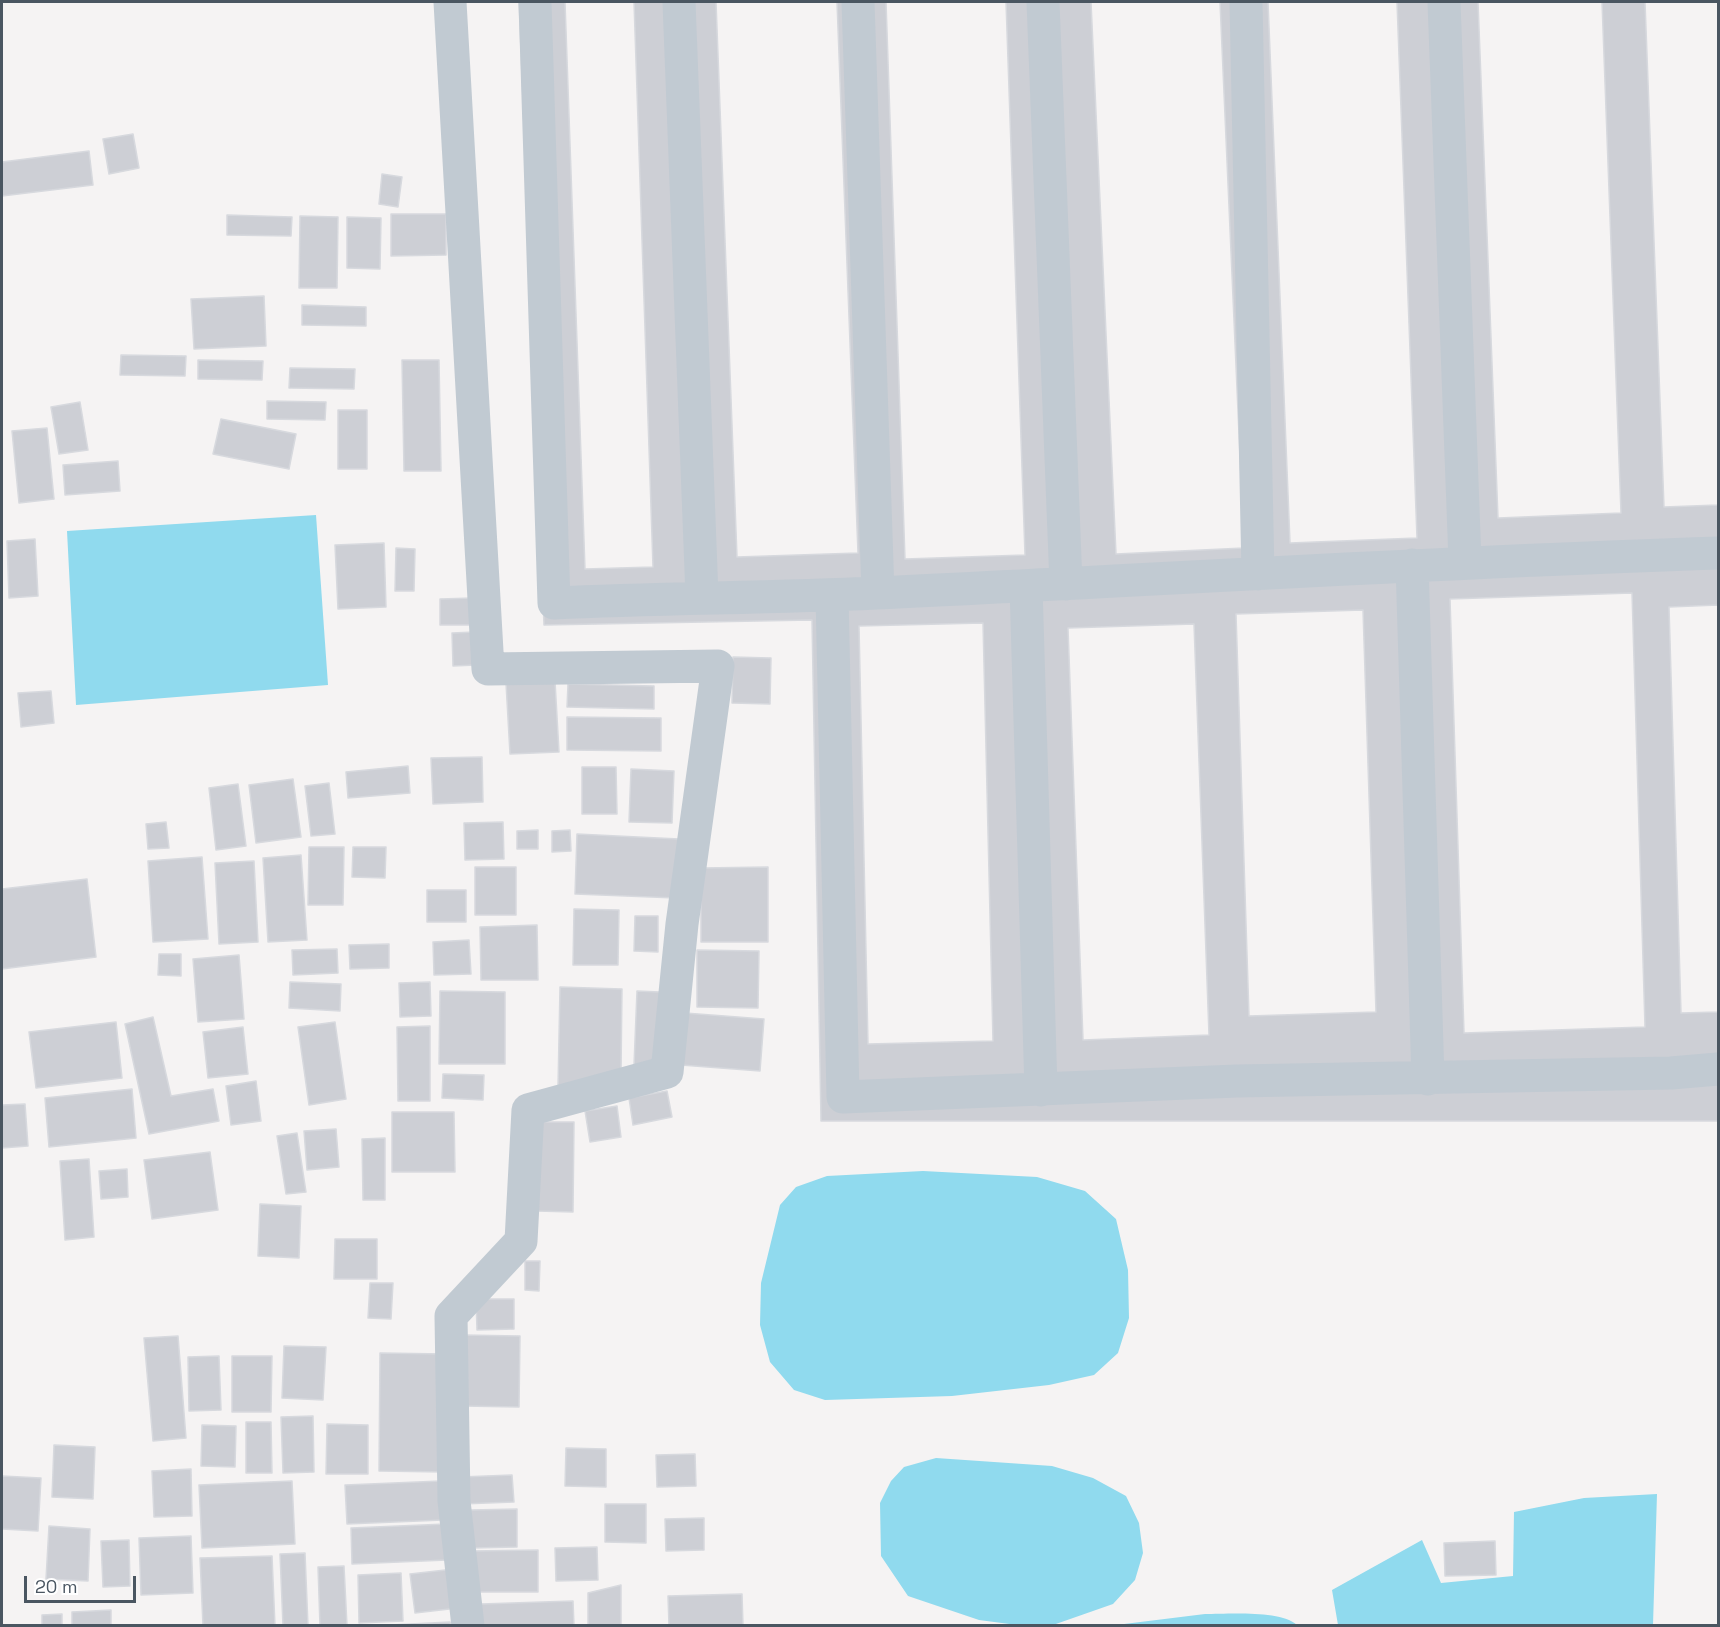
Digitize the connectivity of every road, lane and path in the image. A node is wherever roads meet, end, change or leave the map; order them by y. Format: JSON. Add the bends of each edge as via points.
{"nodes":[{"id":1,"x":450,"y":2,"type":"edge"},
{"id":2,"x":535,"y":2,"type":"edge"},
{"id":3,"x":679,"y":2,"type":"edge"},
{"id":4,"x":858,"y":2,"type":"edge"},
{"id":5,"x":1043,"y":2,"type":"edge"},
{"id":6,"x":1246,"y":2,"type":"edge"},
{"id":7,"x":1444,"y":2,"type":"edge"},
{"id":8,"x":1719,"y":553,"type":"edge"},
{"id":9,"x":1465,"y":561,"type":"junction"},
{"id":10,"x":1412,"y":564,"type":"junction"},
{"id":11,"x":1258,"y":574,"type":"junction"},
{"id":12,"x":1066,"y":584,"type":"junction"},
{"id":13,"x":1026,"y":586,"type":"junction"},
{"id":14,"x":878,"y":593,"type":"junction"},
{"id":15,"x":832,"y":595,"type":"junction"},
{"id":16,"x":702,"y":596,"type":"junction"},
{"id":17,"x":1719,"y":1069,"type":"edge"},
{"id":18,"x":1428,"y":1079,"type":"junction"},
{"id":19,"x":1041,"y":1090,"type":"junction"},
{"id":20,"x":468,"y":1626,"type":"edge"}],
"edges":[{"from":1,"to":20,"type":"street","via":[[488,669],[718,666],[682,924],[668,1072],[528,1110],[521,1241],[451,1316],[454,1501]]},
{"from":2,"to":16,"type":"street","via":[[554,603]]},
{"from":3,"to":16,"type":"street"},
{"from":4,"to":14,"type":"street"},
{"from":5,"to":12,"type":"street"},
{"from":6,"to":11,"type":"street"},
{"from":7,"to":9,"type":"street"},
{"from":8,"to":9,"type":"street"},
{"from":9,"to":10,"type":"street"},
{"from":10,"to":11,"type":"street"},
{"from":10,"to":18,"type":"street"},
{"from":11,"to":12,"type":"street"},
{"from":12,"to":13,"type":"street"},
{"from":13,"to":14,"type":"street"},
{"from":13,"to":19,"type":"street"},
{"from":14,"to":15,"type":"street"},
{"from":15,"to":16,"type":"street"},
{"from":15,"to":19,"type":"street","via":[[843,1097]]},
{"from":17,"to":18,"type":"street"},
{"from":18,"to":19,"type":"street","via":[[1237,1081]]}]}
